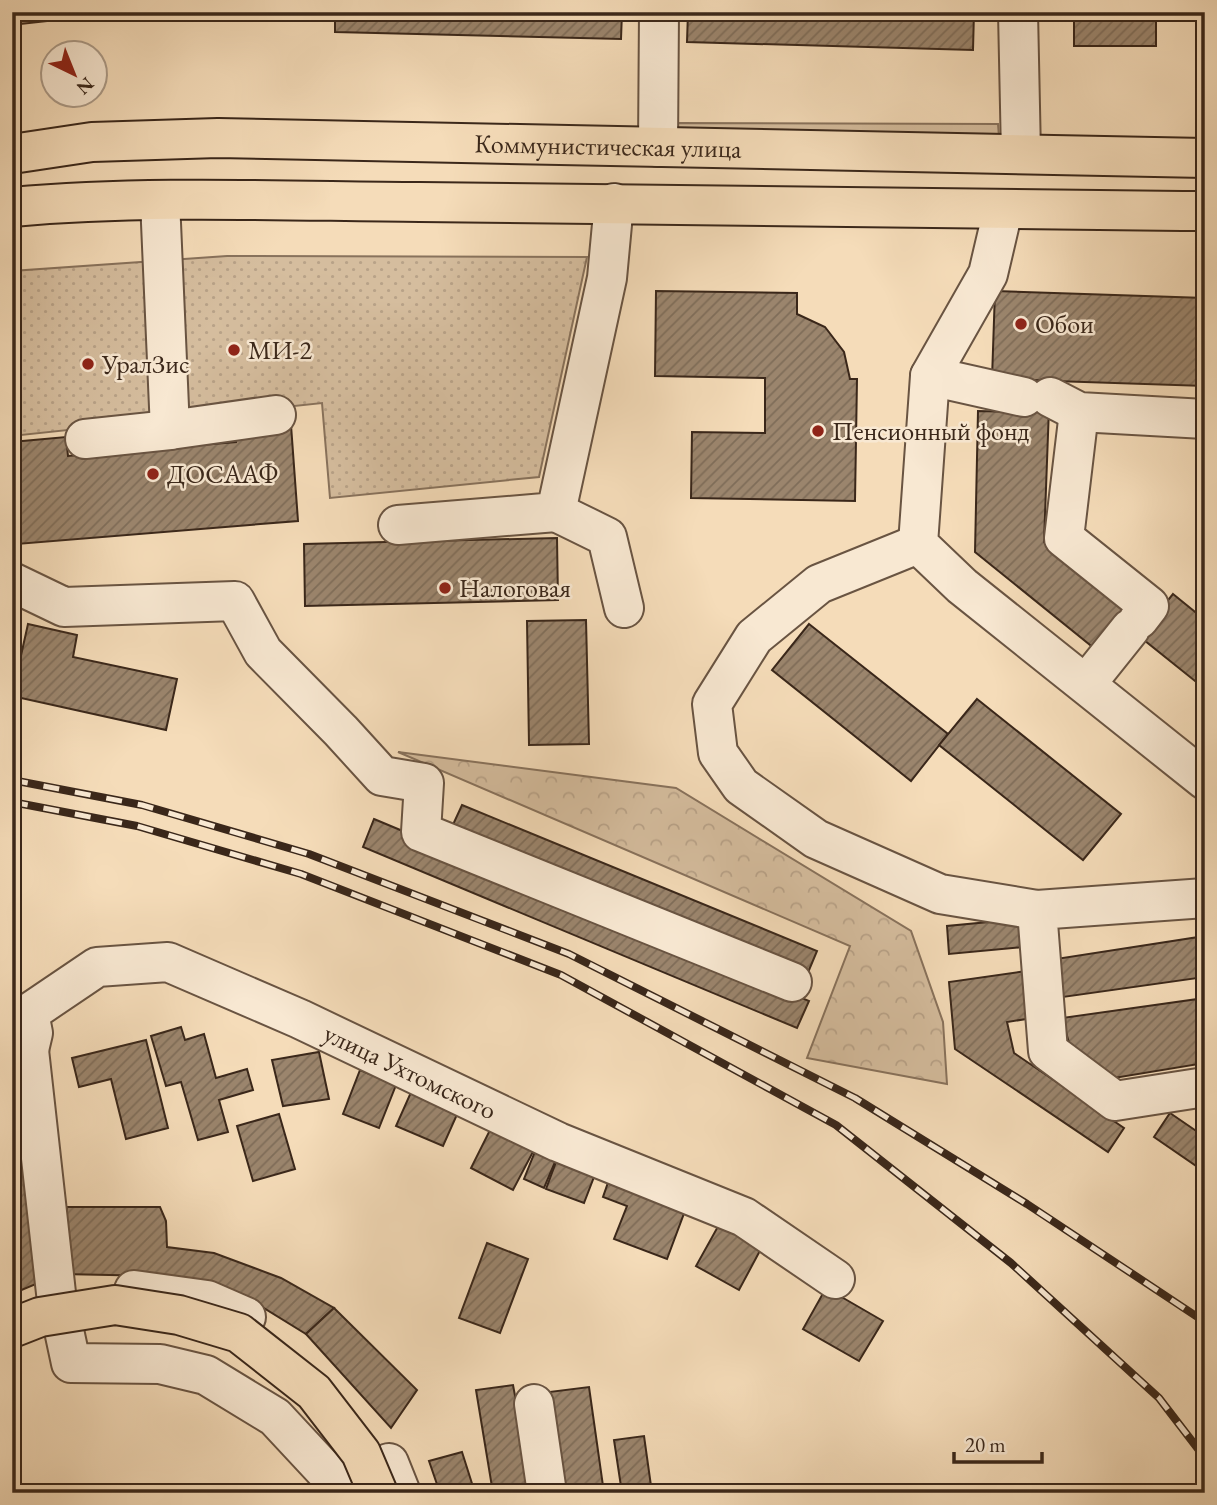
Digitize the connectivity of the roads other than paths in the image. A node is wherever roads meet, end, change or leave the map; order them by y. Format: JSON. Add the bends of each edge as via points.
{"nodes":[{"id":1,"x":659,"y":12,"type":"edge"},
{"id":2,"x":1018,"y":12,"type":"edge"},
{"id":3,"x":658,"y":147,"type":"junction"},
{"id":4,"x":12,"y":154,"type":"edge"},
{"id":5,"x":1021,"y":154,"type":"junction"},
{"id":6,"x":1205,"y":158,"type":"edge"},
{"id":7,"x":160,"y":200,"type":"junction"},
{"id":8,"x":614,"y":203,"type":"junction"},
{"id":9,"x":12,"y":207,"type":"edge"},
{"id":10,"x":1003,"y":210,"type":"junction"},
{"id":11,"x":1205,"y":211,"type":"edge"},
{"id":12,"x":930,"y":376,"type":"junction"},
{"id":13,"x":1051,"y":402,"type":"junction"},
{"id":14,"x":276,"y":415,"type":"dead end"},
{"id":15,"x":1205,"y":419,"type":"edge"},
{"id":16,"x":170,"y":430,"type":"junction"},
{"id":17,"x":85,"y":439,"type":"dead end"},
{"id":18,"x":556,"y":512,"type":"junction"},
{"id":19,"x":398,"y":524,"type":"dead end"},
{"id":20,"x":918,"y":544,"type":"junction"},
{"id":21,"x":12,"y":582,"type":"edge"},
{"id":22,"x":624,"y":608,"type":"dead end"},
{"id":23,"x":1086,"y":684,"type":"junction"},
{"id":24,"x":1205,"y":780,"type":"edge"},
{"id":25,"x":1205,"y":898,"type":"edge"},
{"id":26,"x":1037,"y":911,"type":"junction"},
{"id":27,"x":792,"y":982,"type":"dead end"},
{"id":28,"x":21,"y":1051,"type":"edge"},
{"id":29,"x":1205,"y":1087,"type":"edge"},
{"id":30,"x":835,"y":1279,"type":"dead end"},
{"id":31,"x":56,"y":1293,"type":"junction"},
{"id":32,"x":12,"y":1309,"type":"edge"},
{"id":33,"x":246,"y":1317,"type":"dead end"},
{"id":34,"x":12,"y":1328,"type":"edge"},
{"id":35,"x":534,"y":1405,"type":"dead end"},
{"id":36,"x":389,"y":1483,"type":"edge"},
{"id":37,"x":337,"y":1493,"type":"edge"},
{"id":38,"x":547,"y":1493,"type":"edge"}],
"edges":[{"from":1,"to":3,"type":"street"},
{"from":2,"to":5,"type":"street"},
{"from":3,"to":4,"type":"main road","name":"Коммунистическая улица","via":[[218,138],[92,142]]},
{"from":3,"to":5,"type":"main road","name":"Коммунистическая улица"},
{"from":5,"to":6,"type":"main road","name":"Коммунистическая улица"},
{"from":7,"to":8,"type":"main road"},
{"from":7,"to":9,"type":"main road"},
{"from":7,"to":16,"type":"street"},
{"from":8,"to":10,"type":"main road"},
{"from":8,"to":18,"type":"street","via":[[607,278]]},
{"from":10,"to":11,"type":"main road"},
{"from":10,"to":12,"type":"street","via":[[988,274]]},
{"from":12,"to":13,"type":"street"},
{"from":12,"to":20,"type":"street"},
{"from":13,"to":15,"type":"street"},
{"from":13,"to":23,"type":"street","via":[[1064,538],[1149,606]]},
{"from":14,"to":16,"type":"street"},
{"from":16,"to":17,"type":"street"},
{"from":18,"to":19,"type":"street"},
{"from":18,"to":22,"type":"street","via":[[607,537]]},
{"from":20,"to":23,"type":"street","via":[[962,586]]},
{"from":20,"to":26,"type":"street","via":[[819,584],[754,637],[712,704],[718,753],[741,786],[816,839],[940,894]]},
{"from":21,"to":27,"type":"street","via":[[64,607],[236,601],[263,652],[382,776],[424,783],[421,832]]},
{"from":23,"to":24,"type":"street"},
{"from":25,"to":26,"type":"street"},
{"from":26,"to":29,"type":"street","via":[[1048,1051],[1115,1101]]},
{"from":28,"to":30,"type":"street","name":"улица Ухтомского","via":[[33,1032],[29,1013],[97,967],[168,962],[300,1019],[558,1142],[744,1217]]},
{"from":28,"to":31,"type":"street"},
{"from":31,"to":32,"type":"street"},
{"from":31,"to":33,"type":"street","via":[[137,1290],[207,1300]]},
{"from":31,"to":37,"type":"street","via":[[71,1363],[160,1364],[206,1375],[275,1417],[329,1475]]},
{"from":34,"to":36,"type":"main road","bridge":true,"via":[[40,1317],[114,1305],[179,1315],[239,1333],[314,1392]]},
{"from":35,"to":38,"type":"street"}]}
